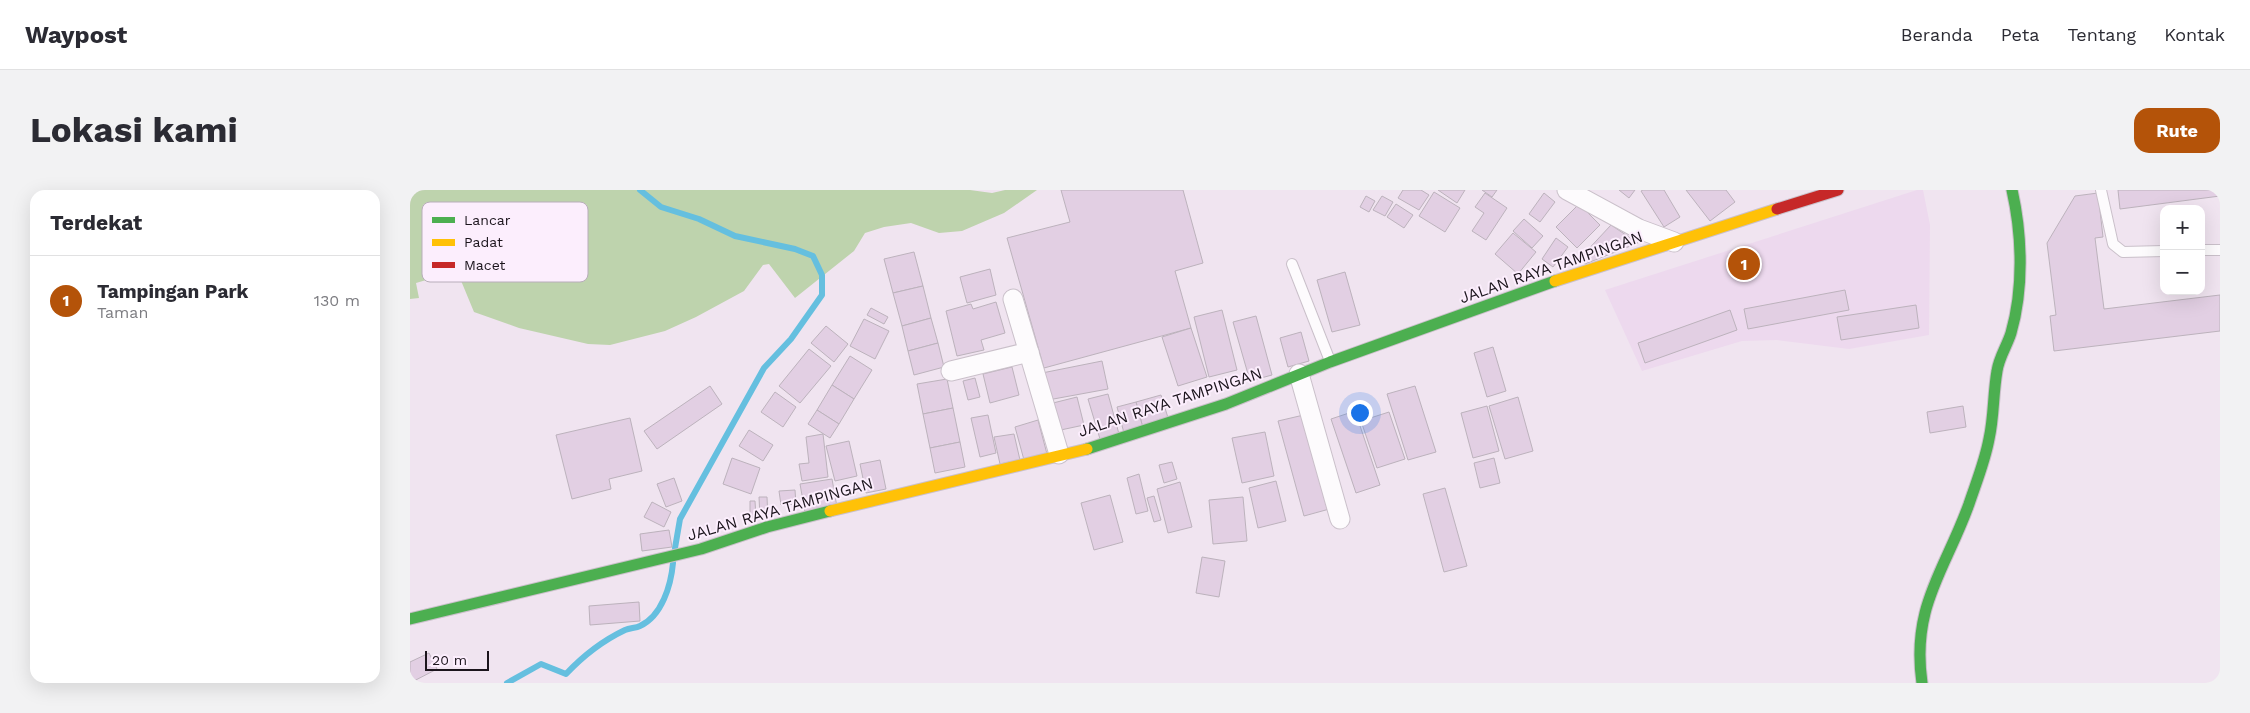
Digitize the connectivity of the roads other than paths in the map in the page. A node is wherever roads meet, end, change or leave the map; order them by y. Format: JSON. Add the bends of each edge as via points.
{"nodes":[{"id":1,"x":1567,"y":190,"type":"edge"},
{"id":2,"x":1838,"y":190,"type":"edge"},
{"id":3,"x":2012,"y":190,"type":"edge"},
{"id":4,"x":2101,"y":190,"type":"edge"},
{"id":5,"x":1674,"y":242,"type":"junction"},
{"id":6,"x":2205,"y":250,"type":"edge"},
{"id":7,"x":2220,"y":250,"type":"edge"},
{"id":8,"x":2160,"y":251,"type":"edge"},
{"id":9,"x":1292,"y":264,"type":"dead end"},
{"id":10,"x":1013,"y":299,"type":"dead end"},
{"id":11,"x":1029,"y":352,"type":"junction"},
{"id":12,"x":1330,"y":362,"type":"junction"},
{"id":13,"x":951,"y":371,"type":"dead end"},
{"id":14,"x":1299,"y":374,"type":"junction"},
{"id":15,"x":1059,"y":454,"type":"junction"},
{"id":16,"x":1340,"y":519,"type":"dead end"},
{"id":17,"x":410,"y":619,"type":"edge"},
{"id":18,"x":1922,"y":683,"type":"edge"}],
"edges":[{"from":1,"to":5,"type":"street","via":[[1639,229]]},
{"from":2,"to":5,"type":"main road","name":"JALAN RAYA TAMPINGAN"},
{"from":3,"to":18,"type":"main road","via":[[2018,228],[2015,310],[2010,334],[1999,359],[1990,437],[1978,478],[1931,585],[1920,622],[1918,665]]},
{"from":4,"to":8,"type":"lane","via":[[2113,244],[2123,252]]},
{"from":5,"to":12,"type":"main road","name":"JALAN RAYA TAMPINGAN","via":[[1568,276]]},
{"from":6,"to":7,"type":"lane"},
{"from":9,"to":12,"type":"lane"},
{"from":10,"to":11,"type":"street"},
{"from":11,"to":13,"type":"street"},
{"from":11,"to":15,"type":"street"},
{"from":12,"to":14,"type":"main road","name":"JALAN RAYA TAMPINGAN"},
{"from":14,"to":15,"type":"main road","name":"JALAN RAYA TAMPINGAN","via":[[1217,407],[1094,447]]},
{"from":14,"to":16,"type":"street"},
{"from":15,"to":17,"type":"main road","name":"JALAN RAYA TAMPINGAN","via":[[766,527],[701,549]]}]}
